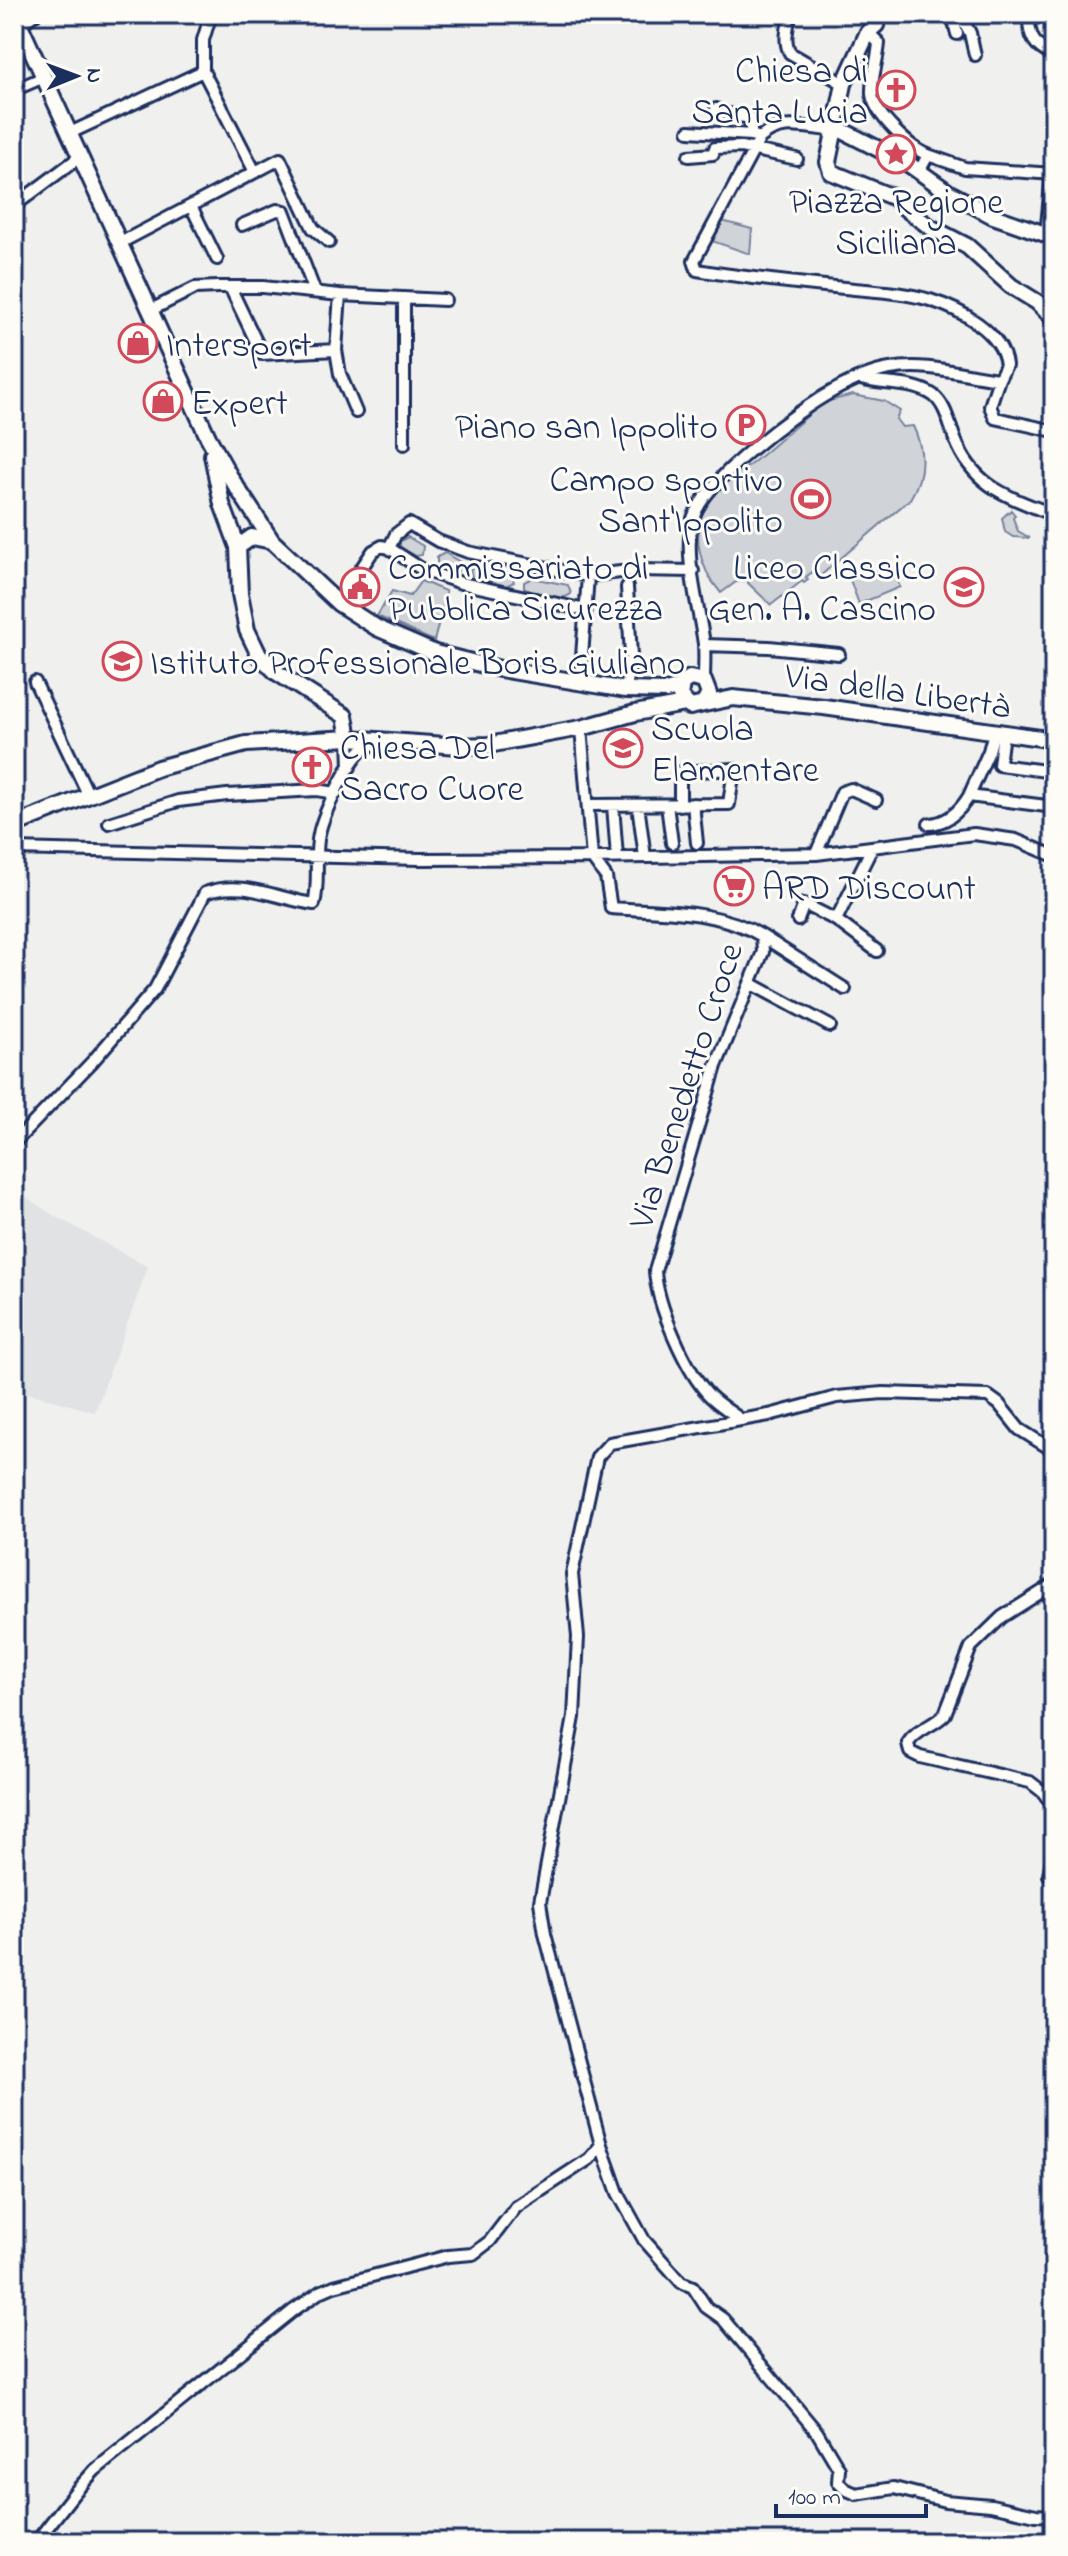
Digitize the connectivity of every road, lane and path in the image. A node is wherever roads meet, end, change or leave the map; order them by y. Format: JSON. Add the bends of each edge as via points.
{"nodes":[{"id":1,"x":35,"y":14,"type":"edge"},
{"id":2,"x":211,"y":14,"type":"edge"},
{"id":3,"x":790,"y":14,"type":"edge"},
{"id":4,"x":880,"y":14,"type":"edge"},
{"id":5,"x":952,"y":14,"type":"edge"},
{"id":6,"x":960,"y":14,"type":"edge"},
{"id":7,"x":1029,"y":14,"type":"edge"},
{"id":8,"x":18,"y":24,"type":"edge"},
{"id":9,"x":868,"y":32,"type":"junction"},
{"id":10,"x":957,"y":34,"type":"dead end"},
{"id":11,"x":975,"y":55,"type":"dead end"},
{"id":12,"x":1054,"y":56,"type":"edge"},
{"id":13,"x":203,"y":71,"type":"junction"},
{"id":14,"x":44,"y":77,"type":"junction"},
{"id":15,"x":844,"y":84,"type":"junction"},
{"id":16,"x":14,"y":90,"type":"edge"},
{"id":17,"x":716,"y":109,"type":"dead end"},
{"id":18,"x":833,"y":130,"type":"junction"},
{"id":19,"x":689,"y":131,"type":"dead end"},
{"id":20,"x":70,"y":133,"type":"junction"},
{"id":21,"x":755,"y":136,"type":"junction"},
{"id":22,"x":752,"y":150,"type":"junction"},
{"id":23,"x":928,"y":155,"type":"junction"},
{"id":24,"x":81,"y":156,"type":"junction"},
{"id":25,"x":689,"y":156,"type":"dead end"},
{"id":26,"x":797,"y":159,"type":"dead end"},
{"id":27,"x":255,"y":172,"type":"junction"},
{"id":28,"x":919,"y":172,"type":"junction"},
{"id":29,"x":1053,"y":174,"type":"edge"},
{"id":30,"x":14,"y":206,"type":"edge"},
{"id":31,"x":191,"y":206,"type":"junction"},
{"id":32,"x":242,"y":225,"type":"dead end"},
{"id":33,"x":313,"y":228,"type":"junction"},
{"id":34,"x":294,"y":236,"type":"junction"},
{"id":35,"x":1050,"y":236,"type":"edge"},
{"id":36,"x":329,"y":242,"type":"dead end"},
{"id":37,"x":120,"y":243,"type":"junction"},
{"id":38,"x":217,"y":259,"type":"dead end"},
{"id":39,"x":230,"y":287,"type":"junction"},
{"id":40,"x":315,"y":292,"type":"junction"},
{"id":41,"x":340,"y":295,"type":"junction"},
{"id":42,"x":404,"y":298,"type":"junction"},
{"id":43,"x":445,"y":300,"type":"dead end"},
{"id":44,"x":151,"y":310,"type":"junction"},
{"id":45,"x":1054,"y":319,"type":"edge"},
{"id":46,"x":336,"y":350,"type":"junction"},
{"id":47,"x":14,"y":366,"type":"edge"},
{"id":48,"x":14,"y":375,"type":"edge"},
{"id":49,"x":861,"y":379,"type":"junction"},
{"id":50,"x":999,"y":379,"type":"junction"},
{"id":51,"x":356,"y":412,"type":"dead end"},
{"id":52,"x":1054,"y":431,"type":"edge"},
{"id":53,"x":404,"y":444,"type":"dead end"},
{"id":54,"x":225,"y":480,"type":"junction"},
{"id":55,"x":1054,"y":515,"type":"edge"},
{"id":56,"x":272,"y":541,"type":"junction"},
{"id":57,"x":238,"y":547,"type":"junction"},
{"id":58,"x":389,"y":548,"type":"junction"},
{"id":59,"x":693,"y":571,"type":"junction"},
{"id":60,"x":588,"y":576,"type":"junction"},
{"id":61,"x":627,"y":587,"type":"dead end"},
{"id":62,"x":338,"y":603,"type":"junction"},
{"id":63,"x":585,"y":610,"type":"junction"},
{"id":64,"x":704,"y":649,"type":"junction"},
{"id":65,"x":839,"y":654,"type":"dead end"},
{"id":66,"x":35,"y":682,"type":"dead end"},
{"id":67,"x":580,"y":683,"type":"junction"},
{"id":68,"x":697,"y":687,"type":"junction"},
{"id":69,"x":626,"y":690,"type":"junction"},
{"id":70,"x":345,"y":716,"type":"junction"},
{"id":71,"x":581,"y":728,"type":"junction"},
{"id":72,"x":998,"y":732,"type":"junction"},
{"id":73,"x":349,"y":738,"type":"junction"},
{"id":74,"x":381,"y":739,"type":"junction"},
{"id":75,"x":1054,"y":740,"type":"edge"},
{"id":76,"x":350,"y":767,"type":"junction"},
{"id":77,"x":1054,"y":772,"type":"edge"},
{"id":78,"x":336,"y":793,"type":"junction"},
{"id":79,"x":89,"y":796,"type":"junction"},
{"id":80,"x":969,"y":796,"type":"junction"},
{"id":81,"x":876,"y":800,"type":"dead end"},
{"id":82,"x":693,"y":804,"type":"junction"},
{"id":83,"x":588,"y":805,"type":"junction"},
{"id":84,"x":613,"y":805,"type":"junction"},
{"id":85,"x":638,"y":805,"type":"junction"},
{"id":86,"x":667,"y":805,"type":"junction"},
{"id":87,"x":680,"y":805,"type":"junction"},
{"id":88,"x":1054,"y":807,"type":"edge"},
{"id":89,"x":109,"y":823,"type":"dead end"},
{"id":90,"x":929,"y":824,"type":"dead end"},
{"id":91,"x":14,"y":825,"type":"edge"},
{"id":92,"x":672,"y":843,"type":"dead end"},
{"id":93,"x":697,"y":843,"type":"dead end"},
{"id":94,"x":872,"y":848,"type":"junction"},
{"id":95,"x":14,"y":849,"type":"edge"},
{"id":96,"x":816,"y":854,"type":"junction"},
{"id":97,"x":319,"y":855,"type":"junction"},
{"id":98,"x":1054,"y":856,"type":"edge"},
{"id":99,"x":617,"y":857,"type":"junction"},
{"id":100,"x":645,"y":857,"type":"junction"},
{"id":101,"x":592,"y":858,"type":"junction"},
{"id":102,"x":798,"y":920,"type":"dead end"},
{"id":103,"x":836,"y":920,"type":"junction"},
{"id":104,"x":762,"y":936,"type":"junction"},
{"id":105,"x":877,"y":951,"type":"dead end"},
{"id":106,"x":750,"y":983,"type":"junction"},
{"id":107,"x":845,"y":989,"type":"dead end"},
{"id":108,"x":830,"y":1026,"type":"dead end"},
{"id":109,"x":14,"y":1143,"type":"edge"},
{"id":110,"x":740,"y":1419,"type":"junction"},
{"id":111,"x":1054,"y":1451,"type":"edge"},
{"id":112,"x":1054,"y":1584,"type":"edge"},
{"id":113,"x":1054,"y":1807,"type":"edge"},
{"id":114,"x":1054,"y":1850,"type":"edge"},
{"id":115,"x":1049,"y":1875,"type":"dead end"},
{"id":116,"x":601,"y":2145,"type":"junction"},
{"id":117,"x":1054,"y":2516,"type":"edge"},
{"id":118,"x":36,"y":2542,"type":"edge"}],
"edges":[{"from":1,"to":8,"type":"street"},
{"from":2,"to":13,"type":"street","via":[[203,40]]},
{"from":3,"to":15,"type":"street","via":[[790,53]]},
{"from":4,"to":9,"type":"main road"},
{"from":5,"to":10,"type":"street"},
{"from":6,"to":11,"type":"street"},
{"from":7,"to":12,"type":"street","via":[[1036,45]]},
{"from":8,"to":14,"type":"main road"},
{"from":9,"to":15,"type":"main road"},
{"from":9,"to":23,"type":"street","via":[[879,43],[874,101],[897,133]]},
{"from":13,"to":20,"type":"street"},
{"from":13,"to":27,"type":"street"},
{"from":14,"to":16,"type":"street"},
{"from":14,"to":20,"type":"main road"},
{"from":15,"to":18,"type":"main road"},
{"from":17,"to":21,"type":"street","via":[[751,118]]},
{"from":18,"to":21,"type":"street","via":[[789,125]]},
{"from":18,"to":28,"type":"main road"},
{"from":18,"to":45,"type":"main road","via":[[831,172],[895,198],[930,227],[967,246]]},
{"from":19,"to":21,"type":"street"},
{"from":20,"to":24,"type":"main road"},
{"from":21,"to":22,"type":"street"},
{"from":22,"to":25,"type":"street","via":[[715,148],[713,154]]},
{"from":22,"to":26,"type":"street"},
{"from":22,"to":50,"type":"street","via":[[694,261],[697,270],[931,301],[969,319],[995,340],[1005,355]]},
{"from":23,"to":28,"type":"street"},
{"from":23,"to":29,"type":"street","via":[[965,168]]},
{"from":24,"to":30,"type":"street"},
{"from":24,"to":37,"type":"main road"},
{"from":27,"to":31,"type":"street"},
{"from":27,"to":33,"type":"street","via":[[280,159]]},
{"from":28,"to":35,"type":"main road","via":[[993,216]]},
{"from":29,"to":35,"type":"street"},
{"from":31,"to":37,"type":"street"},
{"from":31,"to":38,"type":"street"},
{"from":32,"to":34,"type":"street","via":[[284,211]]},
{"from":33,"to":34,"type":"street"},
{"from":33,"to":36,"type":"street"},
{"from":34,"to":40,"type":"street"},
{"from":37,"to":44,"type":"main road"},
{"from":39,"to":40,"type":"street"},
{"from":39,"to":44,"type":"street","via":[[195,288]]},
{"from":39,"to":46,"type":"street","via":[[262,354]]},
{"from":40,"to":41,"type":"street"},
{"from":41,"to":42,"type":"street"},
{"from":41,"to":46,"type":"street"},
{"from":42,"to":43,"type":"street"},
{"from":42,"to":53,"type":"street"},
{"from":44,"to":54,"type":"main road"},
{"from":46,"to":51,"type":"street"},
{"from":47,"to":48,"type":"street"},
{"from":49,"to":50,"type":"street","via":[[891,369],[936,367]]},
{"from":49,"to":55,"type":"street","via":[[935,396],[981,480]]},
{"from":49,"to":59,"type":"street","via":[[807,406],[705,493],[691,524]]},
{"from":50,"to":52,"type":"street","via":[[990,406],[995,418]]},
{"from":54,"to":56,"type":"main road","name":"Via della Libertà"},
{"from":54,"to":57,"type":"main road","via":[[222,504]]},
{"from":56,"to":57,"type":"main road","via":[[252,537]]},
{"from":56,"to":62,"type":"main road","name":"Via della Libertà"},
{"from":57,"to":70,"type":"main road","via":[[242,606],[259,655],[276,672]]},
{"from":58,"to":60,"type":"street","via":[[409,524],[468,552]]},
{"from":58,"to":62,"type":"street","via":[[373,551]]},
{"from":58,"to":63,"type":"street","via":[[423,570],[461,583]]},
{"from":59,"to":60,"type":"street"},
{"from":59,"to":64,"type":"street"},
{"from":60,"to":63,"type":"street"},
{"from":61,"to":69,"type":"street","via":[[631,656]]},
{"from":62,"to":67,"type":"main road","name":"Via della Libertà","via":[[377,628],[435,653]]},
{"from":63,"to":67,"type":"street"},
{"from":64,"to":65,"type":"street","via":[[769,647]]},
{"from":64,"to":68,"type":"street"},
{"from":66,"to":79,"type":"street"},
{"from":67,"to":69,"type":"main road","name":"Via della Libertà"},
{"from":68,"to":69,"type":"main road","name":"Via della Libertà"},
{"from":68,"to":71,"type":"main road","via":[[680,696],[685,704]]},
{"from":68,"to":72,"type":"main road","name":"Via della Libertà","via":[[733,698]]},
{"from":70,"to":73,"type":"main road"},
{"from":70,"to":74,"type":"main road"},
{"from":71,"to":74,"type":"main road","via":[[488,745]]},
{"from":71,"to":83,"type":"street","name":"Via Benedetto Croce"},
{"from":72,"to":75,"type":"main road","name":"Via della Libertà"},
{"from":72,"to":77,"type":"street","via":[[999,765]]},
{"from":72,"to":80,"type":"street"},
{"from":73,"to":74,"type":"main road"},
{"from":73,"to":76,"type":"street"},
{"from":73,"to":79,"type":"main road","via":[[246,744],[158,768]]},
{"from":74,"to":76,"type":"street"},
{"from":76,"to":78,"type":"street"},
{"from":78,"to":89,"type":"street","via":[[196,798]]},
{"from":78,"to":97,"type":"street","via":[[318,835]]},
{"from":79,"to":91,"type":"main road"},
{"from":80,"to":88,"type":"street"},
{"from":80,"to":90,"type":"street","via":[[951,817]]},
{"from":81,"to":96,"type":"street","via":[[851,789],[842,792]]},
{"from":82,"to":87,"type":"street"},
{"from":82,"to":87,"type":"street","via":[[729,804],[734,769],[680,772]]},
{"from":82,"to":93,"type":"street"},
{"from":83,"to":84,"type":"street"},
{"from":83,"to":101,"type":"street","name":"Via Benedetto Croce"},
{"from":84,"to":85,"type":"street"},
{"from":84,"to":99,"type":"street"},
{"from":85,"to":86,"type":"street"},
{"from":85,"to":100,"type":"street"},
{"from":86,"to":87,"type":"street"},
{"from":86,"to":92,"type":"street"},
{"from":94,"to":96,"type":"street"},
{"from":94,"to":98,"type":"street","via":[[974,834],[1016,840]]},
{"from":94,"to":103,"type":"street"},
{"from":95,"to":97,"type":"street"},
{"from":96,"to":100,"type":"street"},
{"from":97,"to":101,"type":"street"},
{"from":97,"to":109,"type":"street","via":[[314,904],[247,887],[205,893],[155,989]]},
{"from":99,"to":100,"type":"street"},
{"from":99,"to":101,"type":"street"},
{"from":101,"to":104,"type":"street","name":"Via Benedetto Croce","via":[[606,877],[611,908],[699,914],[742,924]]},
{"from":102,"to":103,"type":"street","via":[[804,904]]},
{"from":103,"to":105,"type":"street"},
{"from":104,"to":106,"type":"street","name":"Via Benedetto Croce","via":[[763,952]]},
{"from":104,"to":107,"type":"street"},
{"from":106,"to":108,"type":"street"},
{"from":106,"to":110,"type":"street","name":"Via Benedetto Croce","via":[[716,1066],[655,1271],[659,1299],[693,1375]]},
{"from":110,"to":111,"type":"street","via":[[837,1397],[977,1394],[999,1404],[1019,1429]]},
{"from":110,"to":116,"type":"street","via":[[610,1443],[601,1450],[572,1574],[578,1637],[574,1717],[540,1902]]},
{"from":112,"to":113,"type":"street","via":[[1002,1617],[971,1647],[945,1714],[908,1743],[910,1752],[920,1757],[1030,1782]]},
{"from":114,"to":115,"type":"street"},
{"from":116,"to":117,"type":"street","via":[[618,2193],[644,2240],[723,2319],[817,2432],[845,2489],[856,2494],[894,2488],[945,2501]]},
{"from":116,"to":118,"type":"street","via":[[589,2159],[516,2207],[473,2254],[334,2286],[294,2310],[95,2470]]}]}
